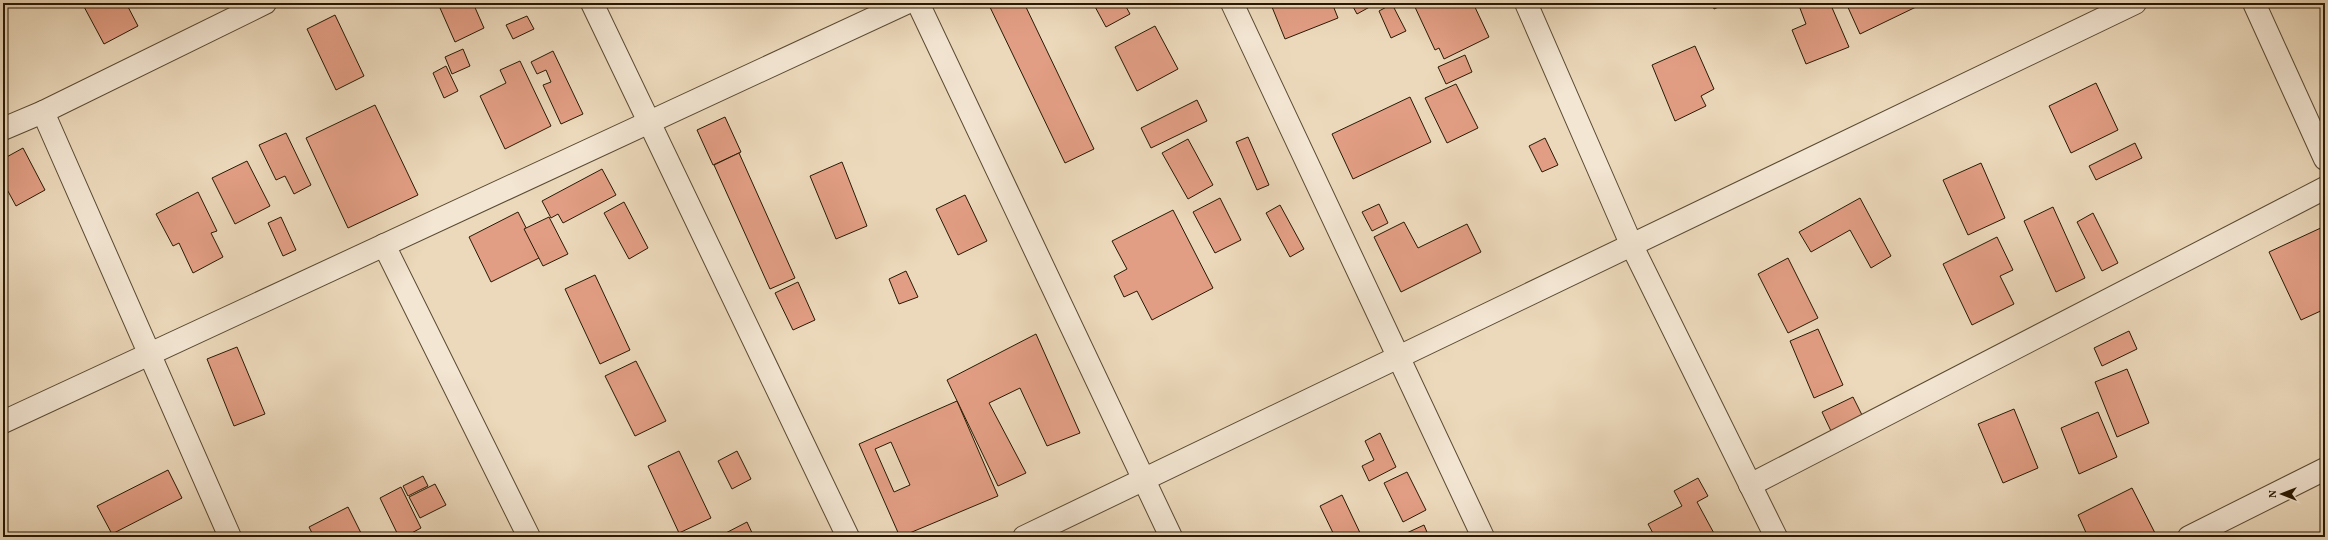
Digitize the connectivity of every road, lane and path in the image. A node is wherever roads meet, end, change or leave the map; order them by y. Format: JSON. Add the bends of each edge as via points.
{"nodes":[{"id":1,"x":265,"y":3,"type":"edge"},
{"id":2,"x":592,"y":3,"type":"edge"},
{"id":3,"x":906,"y":3,"type":"edge"},
{"id":4,"x":918,"y":3,"type":"edge"},
{"id":5,"x":1232,"y":3,"type":"edge"},
{"id":6,"x":1526,"y":3,"type":"edge"},
{"id":7,"x":2135,"y":3,"type":"edge"},
{"id":8,"x":2254,"y":3,"type":"edge"},
{"id":9,"x":42,"y":112,"type":"junction"},
{"id":10,"x":648,"y":122,"type":"junction"},
{"id":11,"x":3,"y":129,"type":"edge"},
{"id":12,"x":2325,"y":159,"type":"edge"},
{"id":13,"x":2325,"y":188,"type":"edge"},
{"id":14,"x":384,"y":245,"type":"junction"},
{"id":15,"x":1632,"y":246,"type":"junction"},
{"id":16,"x":149,"y":354,"type":"junction"},
{"id":17,"x":1398,"y":356,"type":"junction"},
{"id":18,"x":3,"y":422,"type":"edge"},
{"id":19,"x":2325,"y":469,"type":"edge"},
{"id":20,"x":1144,"y":480,"type":"junction"},
{"id":21,"x":1750,"y":485,"type":"junction"},
{"id":22,"x":230,"y":537,"type":"edge"},
{"id":23,"x":529,"y":537,"type":"edge"},
{"id":24,"x":848,"y":537,"type":"edge"},
{"id":25,"x":1024,"y":537,"type":"edge"},
{"id":26,"x":1171,"y":537,"type":"edge"},
{"id":27,"x":1483,"y":537,"type":"edge"},
{"id":28,"x":1776,"y":537,"type":"edge"},
{"id":29,"x":2189,"y":537,"type":"edge"}],
"edges":[{"from":1,"to":9,"type":"street"},
{"from":2,"to":10,"type":"street"},
{"from":3,"to":10,"type":"street"},
{"from":4,"to":20,"type":"street"},
{"from":5,"to":17,"type":"street"},
{"from":6,"to":15,"type":"street"},
{"from":7,"to":15,"type":"street"},
{"from":8,"to":12,"type":"street"},
{"from":9,"to":11,"type":"street"},
{"from":9,"to":16,"type":"street"},
{"from":10,"to":14,"type":"street"},
{"from":10,"to":24,"type":"street"},
{"from":13,"to":21,"type":"street"},
{"from":14,"to":16,"type":"street"},
{"from":14,"to":23,"type":"street"},
{"from":15,"to":17,"type":"street"},
{"from":15,"to":21,"type":"street"},
{"from":16,"to":18,"type":"street"},
{"from":16,"to":22,"type":"street"},
{"from":17,"to":20,"type":"street"},
{"from":17,"to":27,"type":"street"},
{"from":19,"to":29,"type":"street"},
{"from":20,"to":25,"type":"street"},
{"from":20,"to":26,"type":"street"},
{"from":21,"to":28,"type":"street"}]}
